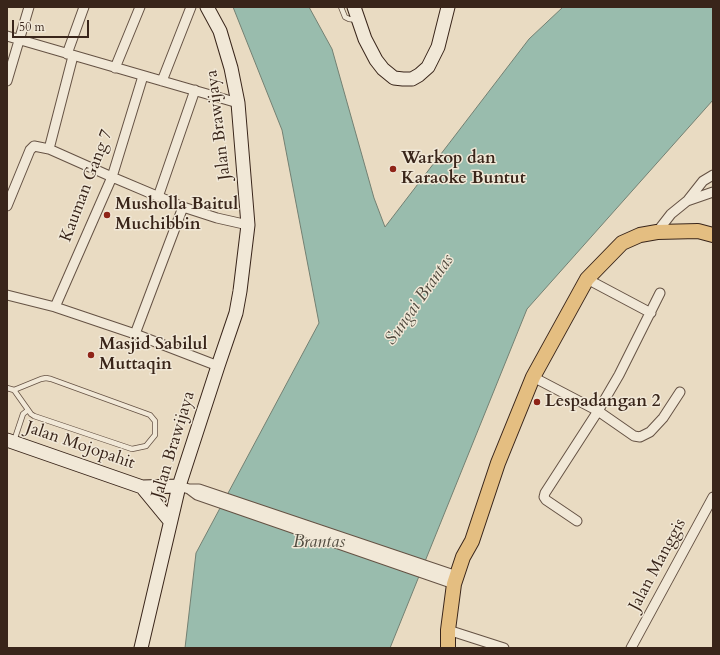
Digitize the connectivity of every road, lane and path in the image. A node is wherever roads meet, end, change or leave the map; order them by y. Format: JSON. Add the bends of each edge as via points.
{"nodes":[{"id":1,"x":29,"y":7,"type":"edge"},
{"id":2,"x":84,"y":7,"type":"edge"},
{"id":3,"x":140,"y":7,"type":"edge"},
{"id":4,"x":191,"y":7,"type":"edge"},
{"id":5,"x":207,"y":7,"type":"edge"},
{"id":6,"x":341,"y":7,"type":"edge"},
{"id":7,"x":354,"y":7,"type":"edge"},
{"id":8,"x":448,"y":7,"type":"edge"},
{"id":9,"x":359,"y":20,"type":"junction"},
{"id":10,"x":7,"y":36,"type":"edge"},
{"id":11,"x":18,"y":40,"type":"junction"},
{"id":12,"x":70,"y":55,"type":"junction"},
{"id":13,"x":115,"y":68,"type":"junction"},
{"id":14,"x":144,"y":76,"type":"junction"},
{"id":15,"x":7,"y":81,"type":"edge"},
{"id":16,"x":162,"y":81,"type":"junction"},
{"id":17,"x":194,"y":90,"type":"junction"},
{"id":18,"x":238,"y":103,"type":"junction"},
{"id":19,"x":49,"y":149,"type":"junction"},
{"id":20,"x":713,"y":175,"type":"edge"},
{"id":21,"x":112,"y":177,"type":"junction"},
{"id":22,"x":713,"y":192,"type":"edge"},
{"id":23,"x":158,"y":197,"type":"junction"},
{"id":24,"x":687,"y":201,"type":"junction"},
{"id":25,"x":7,"y":206,"type":"edge"},
{"id":26,"x":183,"y":207,"type":"junction"},
{"id":27,"x":248,"y":225,"type":"junction"},
{"id":28,"x":657,"y":232,"type":"junction"},
{"id":29,"x":713,"y":235,"type":"edge"},
{"id":30,"x":587,"y":279,"type":"junction"},
{"id":31,"x":660,"y":293,"type":"dead end"},
{"id":32,"x":7,"y":296,"type":"edge"},
{"id":33,"x":55,"y":307,"type":"junction"},
{"id":34,"x":651,"y":313,"type":"junction"},
{"id":35,"x":135,"y":334,"type":"junction"},
{"id":36,"x":218,"y":366,"type":"junction"},
{"id":37,"x":533,"y":377,"type":"junction"},
{"id":38,"x":7,"y":388,"type":"edge"},
{"id":39,"x":14,"y":390,"type":"junction"},
{"id":40,"x":680,"y":392,"type":"dead end"},
{"id":41,"x":28,"y":410,"type":"junction"},
{"id":42,"x":598,"y":411,"type":"junction"},
{"id":43,"x":10,"y":441,"type":"edge"},
{"id":44,"x":142,"y":487,"type":"junction"},
{"id":45,"x":191,"y":490,"type":"junction"},
{"id":46,"x":713,"y":497,"type":"edge"},
{"id":47,"x":170,"y":521,"type":"junction"},
{"id":48,"x":577,"y":521,"type":"dead end"},
{"id":49,"x":472,"y":541,"type":"junction"},
{"id":50,"x":452,"y":579,"type":"junction"},
{"id":51,"x":453,"y":631,"type":"junction"},
{"id":52,"x":140,"y":648,"type":"edge"},
{"id":53,"x":448,"y":648,"type":"edge"},
{"id":54,"x":457,"y":648,"type":"edge"},
{"id":55,"x":504,"y":648,"type":"edge"},
{"id":56,"x":631,"y":648,"type":"edge"}],
"edges":[{"from":1,"to":11,"type":"street"},
{"from":2,"to":12,"type":"street"},
{"from":3,"to":13,"type":"street"},
{"from":4,"to":16,"type":"street"},
{"from":5,"to":18,"type":"main road","name":"Jalan Brawijaya","via":[[227,50]]},
{"from":6,"to":9,"type":"lane","via":[[345,17]]},
{"from":7,"to":9,"type":"main road"},
{"from":8,"to":9,"type":"main road","via":[[435,54],[428,67],[412,79],[394,78],[383,69],[376,60]]},
{"from":10,"to":11,"type":"street"},
{"from":11,"to":12,"type":"street"},
{"from":11,"to":15,"type":"street"},
{"from":12,"to":13,"type":"street"},
{"from":12,"to":19,"type":"street"},
{"from":13,"to":14,"type":"street"},
{"from":14,"to":16,"type":"street"},
{"from":14,"to":21,"type":"street","name":"Kauman Gang 7"},
{"from":16,"to":17,"type":"street"},
{"from":17,"to":18,"type":"street"},
{"from":17,"to":23,"type":"street"},
{"from":18,"to":27,"type":"main road","name":"Jalan Brawijaya"},
{"from":19,"to":21,"type":"street"},
{"from":19,"to":25,"type":"street","via":[[34,146],[30,150]]},
{"from":20,"to":24,"type":"street","via":[[703,181]]},
{"from":21,"to":23,"type":"street"},
{"from":21,"to":33,"type":"street","name":"Kauman Gang 7"},
{"from":22,"to":24,"type":"street"},
{"from":23,"to":26,"type":"street"},
{"from":24,"to":28,"type":"street","via":[[671,214]]},
{"from":26,"to":27,"type":"street"},
{"from":26,"to":35,"type":"street"},
{"from":27,"to":36,"type":"main road","name":"Jalan Brawijaya","via":[[236,313]]},
{"from":28,"to":29,"type":"main road","via":[[698,231]]},
{"from":28,"to":30,"type":"main road","via":[[640,235],[622,243]]},
{"from":30,"to":34,"type":"street"},
{"from":30,"to":37,"type":"main road"},
{"from":31,"to":34,"type":"street"},
{"from":32,"to":33,"type":"street"},
{"from":33,"to":35,"type":"street"},
{"from":34,"to":42,"type":"street"},
{"from":35,"to":36,"type":"street"},
{"from":36,"to":45,"type":"main road","name":"Jalan Brawijaya"},
{"from":37,"to":42,"type":"street"},
{"from":37,"to":49,"type":"main road","via":[[498,463]]},
{"from":38,"to":39,"type":"lane"},
{"from":39,"to":41,"type":"lane"},
{"from":39,"to":41,"type":"lane","via":[[41,379],[51,379],[150,414],[155,421],[155,435],[146,446],[132,449],[34,416]]},
{"from":40,"to":42,"type":"street","via":[[663,418],[650,432],[640,437],[634,436]]},
{"from":41,"to":43,"type":"lane","via":[[23,414]]},
{"from":42,"to":48,"type":"street","via":[[544,495],[546,500]]},
{"from":43,"to":44,"type":"main road","name":"Jalan Mojopahit"},
{"from":44,"to":45,"type":"main road","name":"Jalan Mojopahit"},
{"from":44,"to":47,"type":"main road","name":"Jalan Mojopahit"},
{"from":45,"to":47,"type":"main road","name":"Jalan Brawijaya"},
{"from":45,"to":50,"type":"street"},
{"from":46,"to":56,"type":"street","name":"Jalan Manggis"},
{"from":47,"to":52,"type":"main road","name":"Jalan Brawijaya"},
{"from":49,"to":50,"type":"main road"},
{"from":49,"to":51,"type":"main road","via":[[472,554]]},
{"from":50,"to":51,"type":"main road"},
{"from":51,"to":53,"type":"main road"},
{"from":51,"to":54,"type":"main road"},
{"from":51,"to":55,"type":"street"}]}
